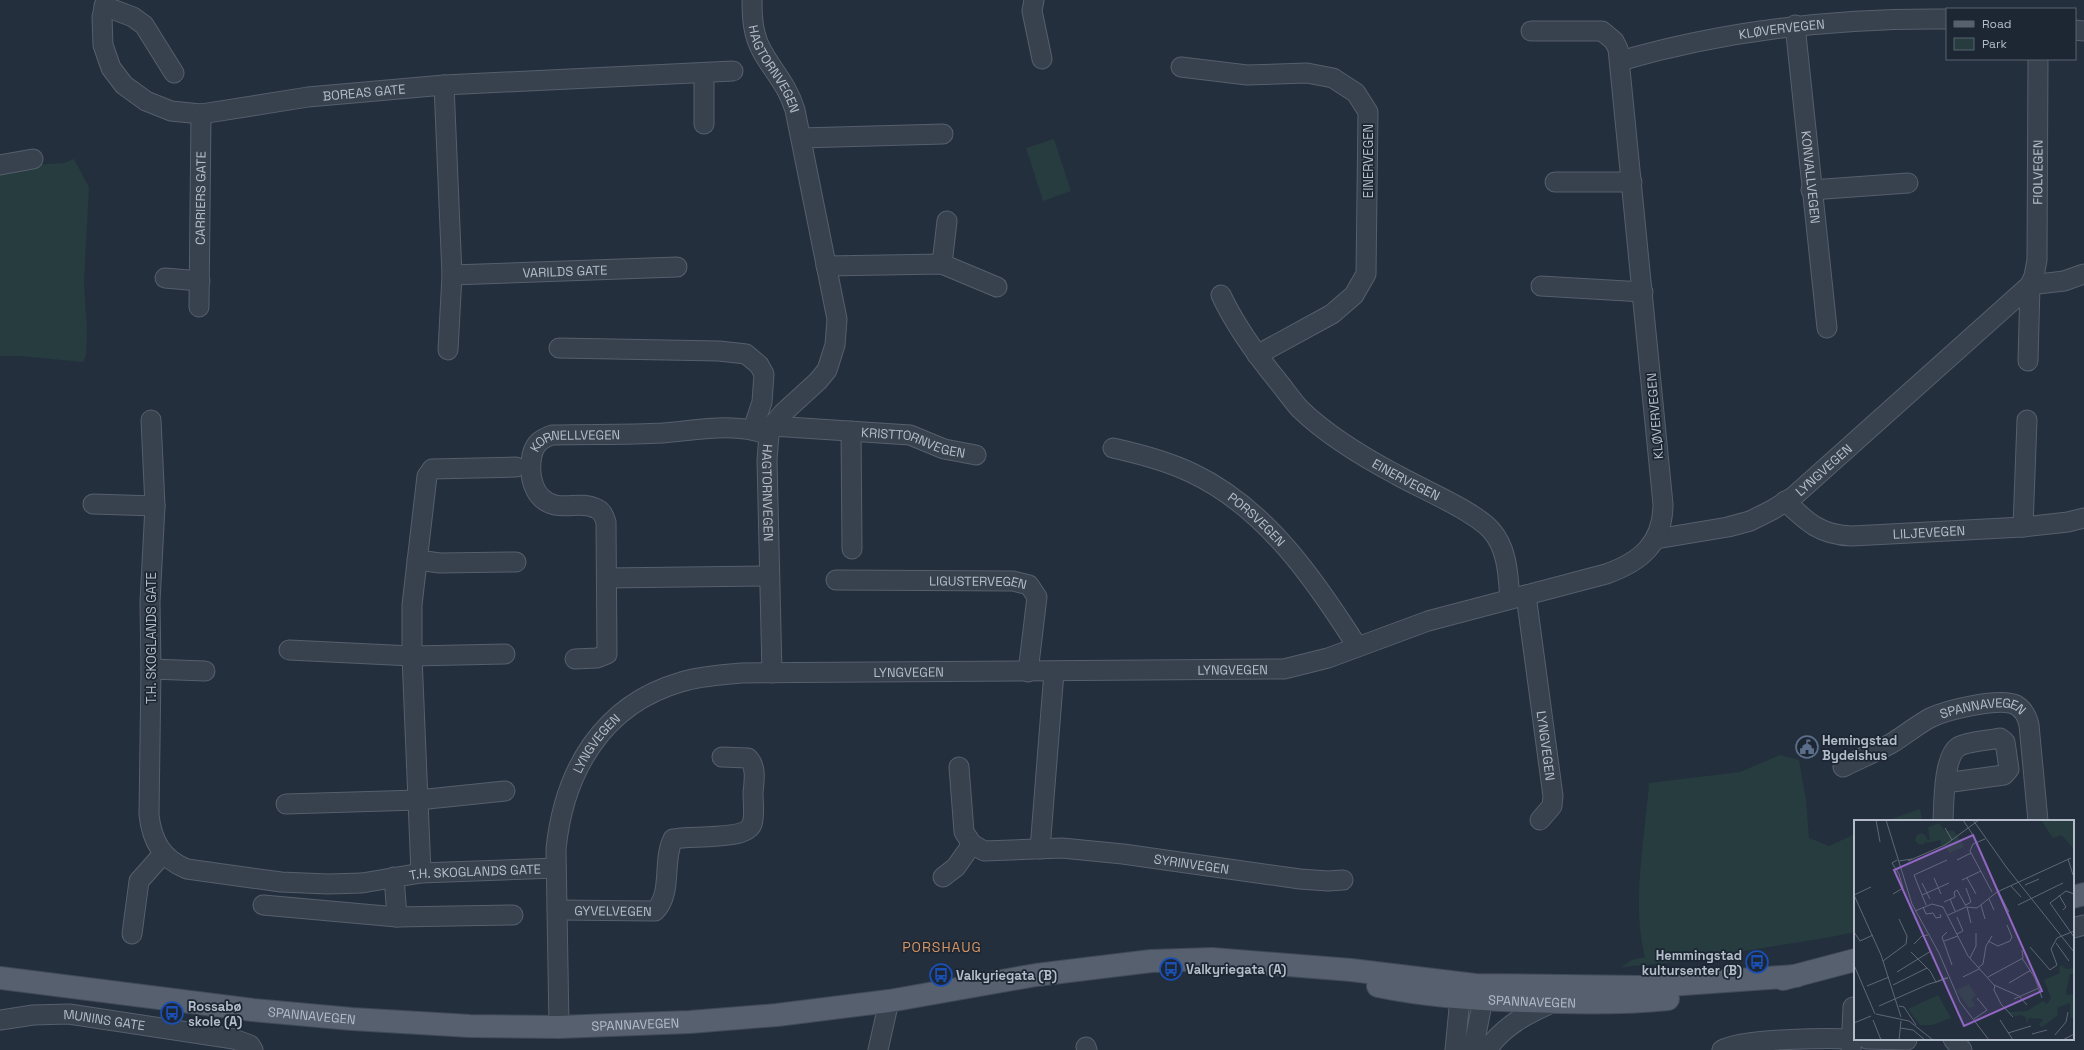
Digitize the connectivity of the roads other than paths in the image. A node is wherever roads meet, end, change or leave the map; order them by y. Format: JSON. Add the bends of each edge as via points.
{"nodes":[{"id":1,"x":752,"y":0,"type":"edge"},
{"id":2,"x":1034,"y":0,"type":"edge"},
{"id":3,"x":105,"y":3,"type":"edge"},
{"id":4,"x":1946,"y":19,"type":"edge"},
{"id":5,"x":1795,"y":25,"type":"junction"},
{"id":6,"x":1531,"y":31,"type":"dead end"},
{"id":7,"x":1042,"y":58,"type":"dead end"},
{"id":8,"x":2038,"y":60,"type":"edge"},
{"id":9,"x":1620,"y":61,"type":"junction"},
{"id":10,"x":1181,"y":68,"type":"dead end"},
{"id":11,"x":732,"y":71,"type":"dead end"},
{"id":12,"x":174,"y":73,"type":"dead end"},
{"id":13,"x":704,"y":73,"type":"junction"},
{"id":14,"x":444,"y":85,"type":"junction"},
{"id":15,"x":201,"y":114,"type":"junction"},
{"id":16,"x":704,"y":124,"type":"dead end"},
{"id":17,"x":943,"y":134,"type":"dead end"},
{"id":18,"x":801,"y":138,"type":"junction"},
{"id":19,"x":33,"y":159,"type":"dead end"},
{"id":20,"x":0,"y":165,"type":"edge"},
{"id":21,"x":1555,"y":182,"type":"dead end"},
{"id":22,"x":1632,"y":182,"type":"junction"},
{"id":23,"x":1908,"y":183,"type":"dead end"},
{"id":24,"x":1811,"y":190,"type":"junction"},
{"id":25,"x":947,"y":221,"type":"dead end"},
{"id":26,"x":942,"y":264,"type":"junction"},
{"id":27,"x":826,"y":266,"type":"junction"},
{"id":28,"x":677,"y":267,"type":"dead end"},
{"id":29,"x":2084,"y":274,"type":"edge"},
{"id":30,"x":452,"y":275,"type":"junction"},
{"id":31,"x":165,"y":278,"type":"dead end"},
{"id":32,"x":200,"y":281,"type":"junction"},
{"id":33,"x":2030,"y":285,"type":"junction"},
{"id":34,"x":1541,"y":286,"type":"dead end"},
{"id":35,"x":997,"y":287,"type":"dead end"},
{"id":36,"x":1643,"y":292,"type":"junction"},
{"id":37,"x":1221,"y":295,"type":"dead end"},
{"id":38,"x":199,"y":307,"type":"dead end"},
{"id":39,"x":1828,"y":328,"type":"dead end"},
{"id":40,"x":559,"y":348,"type":"dead end"},
{"id":41,"x":448,"y":350,"type":"dead end"},
{"id":42,"x":1257,"y":355,"type":"junction"},
{"id":43,"x":2028,"y":361,"type":"dead end"},
{"id":44,"x":151,"y":420,"type":"dead end"},
{"id":45,"x":2027,"y":420,"type":"dead end"},
{"id":46,"x":765,"y":430,"type":"junction"},
{"id":47,"x":851,"y":431,"type":"junction"},
{"id":48,"x":1114,"y":448,"type":"dead end"},
{"id":49,"x":976,"y":455,"type":"dead end"},
{"id":50,"x":516,"y":467,"type":"dead end"},
{"id":51,"x":1785,"y":502,"type":"junction"},
{"id":52,"x":93,"y":504,"type":"dead end"},
{"id":53,"x":155,"y":506,"type":"junction"},
{"id":54,"x":2084,"y":518,"type":"edge"},
{"id":55,"x":2023,"y":527,"type":"junction"},
{"id":56,"x":1656,"y":539,"type":"junction"},
{"id":57,"x":852,"y":549,"type":"dead end"},
{"id":58,"x":417,"y":560,"type":"junction"},
{"id":59,"x":516,"y":562,"type":"dead end"},
{"id":60,"x":769,"y":576,"type":"junction"},
{"id":61,"x":607,"y":578,"type":"junction"},
{"id":62,"x":836,"y":580,"type":"dead end"},
{"id":63,"x":1518,"y":597,"type":"junction"},
{"id":64,"x":1357,"y":646,"type":"junction"},
{"id":65,"x":289,"y":650,"type":"dead end"},
{"id":66,"x":505,"y":654,"type":"dead end"},
{"id":67,"x":412,"y":656,"type":"junction"},
{"id":68,"x":575,"y":659,"type":"dead end"},
{"id":69,"x":151,"y":669,"type":"junction"},
{"id":70,"x":205,"y":671,"type":"dead end"},
{"id":71,"x":1028,"y":672,"type":"junction"},
{"id":72,"x":1054,"y":672,"type":"junction"},
{"id":73,"x":772,"y":673,"type":"junction"},
{"id":74,"x":722,"y":757,"type":"dead end"},
{"id":75,"x":959,"y":767,"type":"dead end"},
{"id":76,"x":1843,"y":767,"type":"dead end"},
{"id":77,"x":1945,"y":783,"type":"dead end"},
{"id":78,"x":505,"y":792,"type":"dead end"},
{"id":79,"x":418,"y":800,"type":"junction"},
{"id":80,"x":286,"y":804,"type":"dead end"},
{"id":81,"x":1540,"y":820,"type":"dead end"},
{"id":82,"x":1943,"y":820,"type":"edge"},
{"id":83,"x":2038,"y":820,"type":"edge"},
{"id":84,"x":972,"y":844,"type":"junction"},
{"id":85,"x":1040,"y":849,"type":"junction"},
{"id":86,"x":163,"y":854,"type":"junction"},
{"id":87,"x":556,"y":868,"type":"junction"},
{"id":88,"x":421,"y":873,"type":"junction"},
{"id":89,"x":394,"y":877,"type":"junction"},
{"id":90,"x":943,"y":878,"type":"dead end"},
{"id":91,"x":1343,"y":880,"type":"dead end"},
{"id":92,"x":2084,"y":894,"type":"edge"},
{"id":93,"x":2074,"y":897,"type":"edge"},
{"id":94,"x":264,"y":905,"type":"dead end"},
{"id":95,"x":557,"y":910,"type":"junction"},
{"id":96,"x":514,"y":916,"type":"dead end"},
{"id":97,"x":397,"y":917,"type":"junction"},
{"id":98,"x":2084,"y":925,"type":"edge"},
{"id":99,"x":2074,"y":928,"type":"edge"},
{"id":100,"x":132,"y":934,"type":"dead end"},
{"id":101,"x":1854,"y":960,"type":"edge"},
{"id":102,"x":1796,"y":976,"type":"junction"},
{"id":103,"x":0,"y":978,"type":"edge"},
{"id":104,"x":1472,"y":994,"type":"junction"},
{"id":105,"x":889,"y":1001,"type":"junction"},
{"id":106,"x":1552,"y":1002,"type":"junction"},
{"id":107,"x":1853,"y":1008,"type":"dead end"},
{"id":108,"x":1854,"y":1019,"type":"edge"},
{"id":109,"x":0,"y":1020,"type":"edge"},
{"id":110,"x":559,"y":1027,"type":"junction"},
{"id":111,"x":1954,"y":1040,"type":"edge"},
{"id":112,"x":1856,"y":1042,"type":"edge"},
{"id":113,"x":1907,"y":1043,"type":"edge"},
{"id":114,"x":252,"y":1050,"type":"edge"},
{"id":115,"x":878,"y":1050,"type":"edge"},
{"id":116,"x":1455,"y":1050,"type":"edge"},
{"id":117,"x":1473,"y":1050,"type":"edge"},
{"id":118,"x":1487,"y":1050,"type":"edge"},
{"id":119,"x":1722,"y":1050,"type":"edge"},
{"id":120,"x":1962,"y":1050,"type":"edge"}],
"edges":[{"from":1,"to":18,"type":"street","name":"HAGTORNVEGEN","via":[[754,31],[790,94]]},
{"from":2,"to":7,"type":"street","via":[[1032,11]]},
{"from":3,"to":12,"type":"street","via":[[144,25]]},
{"from":3,"to":15,"type":"street","name":"BOREAS GATE","via":[[102,17],[103,45],[111,68],[124,85],[146,101],[171,111]]},
{"from":4,"to":5,"type":"street","name":"KLØVERVEGEN","via":[[1910,18]]},
{"from":5,"to":9,"type":"street","name":"KLØVERVEGEN","via":[[1658,50]]},
{"from":5,"to":24,"type":"street","name":"KONVALLVEGEN"},
{"from":6,"to":9,"type":"street","name":"KLØVERVEGEN","via":[[1602,31],[1614,41]]},
{"from":8,"to":33,"type":"street","name":"FIOLVEGEN","via":[[2037,260]]},
{"from":9,"to":22,"type":"street","name":"KLØVERVEGEN"},
{"from":10,"to":42,"type":"street","name":"EINERVEGEN","via":[[1247,75],[1308,73],[1333,78],[1356,94],[1368,112],[1366,274],[1354,295],[1332,314]]},
{"from":11,"to":13,"type":"street","name":"BOREAS GATE"},
{"from":13,"to":14,"type":"street","name":"BOREAS GATE"},
{"from":13,"to":16,"type":"street"},
{"from":14,"to":15,"type":"street","name":"BOREAS GATE","via":[[308,97]]},
{"from":14,"to":30,"type":"street"},
{"from":15,"to":32,"type":"street","name":"CARRIERS GATE"},
{"from":17,"to":18,"type":"street"},
{"from":18,"to":27,"type":"street","name":"HAGTORNVEGEN"},
{"from":19,"to":20,"type":"street"},
{"from":21,"to":22,"type":"street"},
{"from":22,"to":36,"type":"street","name":"KLØVERVEGEN"},
{"from":23,"to":24,"type":"street"},
{"from":24,"to":39,"type":"street","name":"KONVALLVEGEN"},
{"from":25,"to":26,"type":"street"},
{"from":26,"to":27,"type":"street"},
{"from":26,"to":35,"type":"street"},
{"from":27,"to":46,"type":"street","name":"HAGTORNVEGEN","via":[[837,319],[833,352],[827,370]]},
{"from":28,"to":30,"type":"street","name":"VARILDS GATE"},
{"from":29,"to":33,"type":"street","via":[[2064,281]]},
{"from":30,"to":41,"type":"street"},
{"from":31,"to":32,"type":"street"},
{"from":32,"to":38,"type":"street","name":"CARRIERS GATE"},
{"from":33,"to":43,"type":"street","name":"FIOLVEGEN"},
{"from":33,"to":51,"type":"street","name":"LYNGVEGEN","via":[[1812,481]]},
{"from":34,"to":36,"type":"street"},
{"from":36,"to":56,"type":"street","name":"KLØVERVEGEN","via":[[1663,504],[1663,517]]},
{"from":37,"to":42,"type":"street","name":"EINERVEGEN","via":[[1233,320]]},
{"from":40,"to":46,"type":"street","via":[[719,351],[746,354],[759,365],[764,374],[762,402]]},
{"from":42,"to":63,"type":"street","name":"EINERVEGEN","via":[[1300,408],[1343,444],[1467,512],[1491,530],[1505,556]]},
{"from":44,"to":53,"type":"street","name":"T.H. SKOGLANDS GATE"},
{"from":45,"to":55,"type":"street"},
{"from":46,"to":47,"type":"street","name":"KRISTTORNVEGEN"},
{"from":46,"to":60,"type":"street","name":"HAGTORNVEGEN"},
{"from":46,"to":61,"type":"street","name":"KORNELLVEGEN","via":[[716,428],[662,433],[552,435],[541,439],[535,445],[532,457],[531,476],[536,491],[544,501],[556,506],[588,506],[603,514],[606,522]]},
{"from":47,"to":49,"type":"street","name":"KRISTTORNVEGEN","via":[[910,435],[944,449]]},
{"from":47,"to":57,"type":"street","name":"KRISTTORNVEGEN"},
{"from":48,"to":64,"type":"street","name":"PORSVEGEN","via":[[1144,455],[1192,473],[1226,492],[1251,512],[1302,566],[1331,604]]},
{"from":50,"to":58,"type":"street","via":[[432,469],[427,476]]},
{"from":51,"to":55,"type":"street","name":"LILJEVEGEN","via":[[1806,522],[1834,535]]},
{"from":51,"to":56,"type":"street","name":"LYNGVEGEN","via":[[1750,521]]},
{"from":52,"to":53,"type":"street"},
{"from":53,"to":69,"type":"street","name":"T.H. SKOGLANDS GATE","via":[[150,602]]},
{"from":54,"to":55,"type":"street","name":"LILJEVEGEN"},
{"from":56,"to":63,"type":"street","name":"LYNGVEGEN","via":[[1638,559],[1624,568],[1581,582]]},
{"from":58,"to":59,"type":"street","via":[[440,563]]},
{"from":58,"to":67,"type":"street","via":[[412,605]]},
{"from":60,"to":61,"type":"street"},
{"from":60,"to":73,"type":"street","name":"HAGTORNVEGEN"},
{"from":61,"to":68,"type":"street","name":"KORNELLVEGEN","via":[[607,654],[597,658]]},
{"from":62,"to":71,"type":"street","name":"LIGUSTERVEGEN","via":[[1013,581],[1029,585],[1037,597]]},
{"from":63,"to":64,"type":"street","name":"LYNGVEGEN","via":[[1428,621]]},
{"from":63,"to":81,"type":"street","name":"LYNGVEGEN","via":[[1553,796],[1552,806]]},
{"from":64,"to":72,"type":"street","name":"LYNGVEGEN","via":[[1328,658],[1284,669]]},
{"from":65,"to":67,"type":"street"},
{"from":66,"to":67,"type":"street"},
{"from":67,"to":79,"type":"street"},
{"from":69,"to":70,"type":"street"},
{"from":69,"to":86,"type":"street","name":"T.H. SKOGLANDS GATE","via":[[149,815],[152,833]]},
{"from":71,"to":72,"type":"street","name":"LYNGVEGEN"},
{"from":71,"to":73,"type":"street","name":"LYNGVEGEN"},
{"from":72,"to":85,"type":"street"},
{"from":73,"to":87,"type":"street","name":"LYNGVEGEN","via":[[741,673],[682,682],[654,692],[630,706],[608,725],[590,747],[565,796],[558,822]]},
{"from":74,"to":95,"type":"street","name":"GYVELVEGEN","via":[[748,758],[752,763],[752,824],[747,831],[736,835],[673,839],[669,846],[664,896],[655,911]]},
{"from":75,"to":84,"type":"street","via":[[964,832]]},
{"from":76,"to":83,"type":"street","name":"SPANNAVEGEN","via":[[1946,711],[1966,706],[2014,704],[2027,716],[2029,725]]},
{"from":77,"to":82,"type":"street"},
{"from":78,"to":79,"type":"street"},
{"from":79,"to":80,"type":"street"},
{"from":79,"to":88,"type":"street"},
{"from":84,"to":85,"type":"street","name":"SYRINVEGEN","via":[[984,851]]},
{"from":84,"to":90,"type":"street","via":[[956,867]]},
{"from":85,"to":91,"type":"street","name":"SYRINVEGEN","via":[[1062,848],[1138,856],[1300,879]]},
{"from":86,"to":89,"type":"street","name":"T.H. SKOGLANDS GATE","via":[[178,866],[187,869],[281,882],[362,883]]},
{"from":86,"to":100,"type":"street","via":[[139,881]]},
{"from":87,"to":88,"type":"street","name":"T.H. SKOGLANDS GATE"},
{"from":87,"to":95,"type":"street","name":"LYNGVEGEN"},
{"from":88,"to":89,"type":"street","name":"T.H. SKOGLANDS GATE"},
{"from":89,"to":97,"type":"street","name":"T.H. SKOGLANDS GATE"},
{"from":92,"to":93,"type":"main road"},
{"from":94,"to":97,"type":"street"},
{"from":95,"to":110,"type":"street","name":"LYNGVEGEN"},
{"from":96,"to":97,"type":"street"},
{"from":98,"to":99,"type":"street"},
{"from":101,"to":102,"type":"main road","name":"SPANNAVEGEN"},
{"from":102,"to":104,"type":"main road","name":"SPANNAVEGEN","via":[[1640,987]]},
{"from":102,"to":106,"type":"main road","name":"SPANNAVEGEN","via":[[1721,994],[1628,1004]]},
{"from":103,"to":110,"type":"main road","name":"SPANNAVEGEN","via":[[253,1010],[352,1019]]},
{"from":104,"to":105,"type":"main road","name":"SPANNAVEGEN","via":[[1351,970],[1212,959],[1151,961],[1036,975]]},
{"from":104,"to":106,"type":"main road","name":"SPANNAVEGEN"},
{"from":104,"to":116,"type":"street"},
{"from":104,"to":117,"type":"street"},
{"from":105,"to":110,"type":"main road","name":"SPANNAVEGEN","via":[[778,1015],[690,1022]]},
{"from":105,"to":115,"type":"street"},
{"from":106,"to":118,"type":"street","via":[[1523,1015]]},
{"from":107,"to":108,"type":"street"},
{"from":109,"to":114,"type":"street","name":"MUNINS GATE","via":[[33,1015],[69,1014],[234,1039],[250,1045]]},
{"from":111,"to":120,"type":"street"},
{"from":112,"to":113,"type":"street"},
{"from":112,"to":119,"type":"street","via":[[1817,1038],[1736,1045]]}]}
